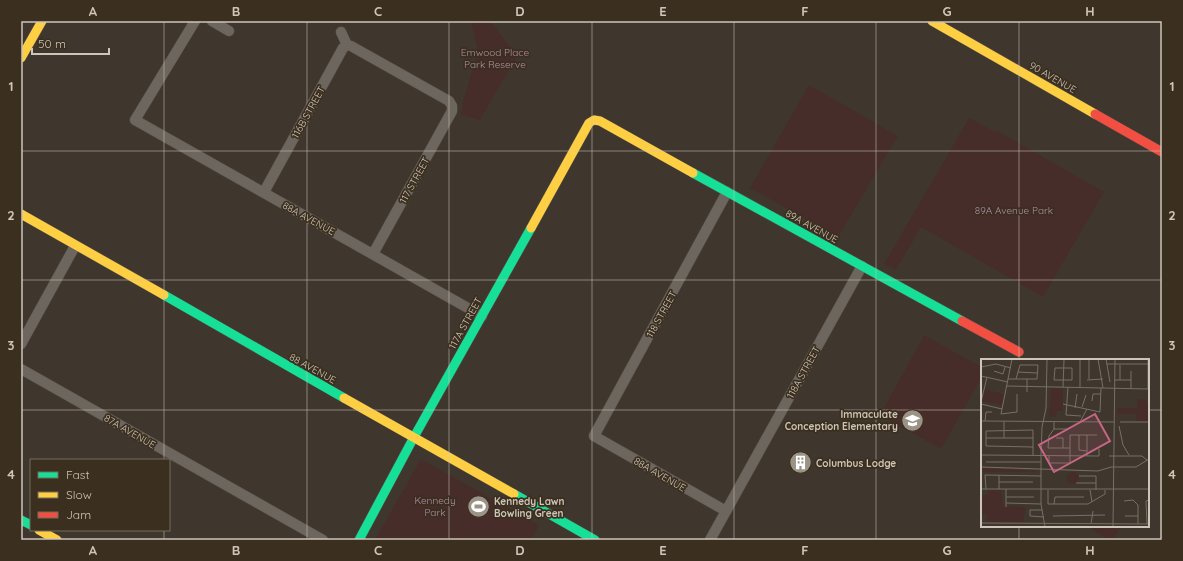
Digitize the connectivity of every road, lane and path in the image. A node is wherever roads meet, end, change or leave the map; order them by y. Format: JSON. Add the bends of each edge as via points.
{"nodes":[{"id":1,"x":42,"y":21,"type":"edge"},
{"id":2,"x":195,"y":21,"type":"edge"},
{"id":3,"x":212,"y":21,"type":"edge"},
{"id":4,"x":932,"y":21,"type":"edge"},
{"id":5,"x":229,"y":31,"type":"dead end"},
{"id":6,"x":341,"y":32,"type":"dead end"},
{"id":7,"x":346,"y":45,"type":"junction"},
{"id":8,"x":21,"y":58,"type":"edge"},
{"id":9,"x":594,"y":120,"type":"joint"},
{"id":10,"x":1162,"y":152,"type":"edge"},
{"id":11,"x":264,"y":192,"type":"junction"},
{"id":12,"x":727,"y":192,"type":"junction"},
{"id":13,"x":21,"y":214,"type":"edge"},
{"id":14,"x":75,"y":246,"type":"junction"},
{"id":15,"x":373,"y":254,"type":"junction"},
{"id":16,"x":862,"y":266,"type":"junction"},
{"id":17,"x":482,"y":316,"type":"junction"},
{"id":18,"x":21,"y":344,"type":"edge"},
{"id":19,"x":1019,"y":352,"type":"dead end"},
{"id":20,"x":21,"y":369,"type":"edge"},
{"id":21,"x":594,"y":436,"type":"joint"},
{"id":22,"x":414,"y":437,"type":"junction"},
{"id":23,"x":726,"y":511,"type":"junction"},
{"id":24,"x":21,"y":520,"type":"edge"},
{"id":25,"x":30,"y":524,"type":"edge"},
{"id":26,"x":41,"y":531,"type":"edge"},
{"id":27,"x":57,"y":540,"type":"edge"},
{"id":28,"x":323,"y":540,"type":"edge"},
{"id":29,"x":359,"y":540,"type":"edge"},
{"id":30,"x":595,"y":540,"type":"edge"},
{"id":31,"x":710,"y":540,"type":"edge"}],
"edges":[{"from":1,"to":8,"type":"street"},
{"from":2,"to":11,"type":"street","name":"88A AVENUE","via":[[135,120]]},
{"from":3,"to":5,"type":"street"},
{"from":4,"to":10,"type":"street","name":"90 AVENUE"},
{"from":6,"to":7,"type":"street"},
{"from":7,"to":11,"type":"street","name":"116B STREET"},
{"from":7,"to":15,"type":"street","name":"117 STREET","via":[[452,106],[452,111]]},
{"from":9,"to":12,"type":"street","name":"89A AVENUE"},
{"from":9,"to":17,"type":"street","name":"117A STREET"},
{"from":11,"to":15,"type":"street","name":"88A AVENUE"},
{"from":12,"to":16,"type":"street","name":"89A AVENUE"},
{"from":12,"to":21,"type":"street","name":"118 STREET"},
{"from":13,"to":14,"type":"street","name":"88 AVENUE"},
{"from":14,"to":18,"type":"street"},
{"from":14,"to":22,"type":"street","name":"88 AVENUE"},
{"from":15,"to":17,"type":"street","name":"88A AVENUE"},
{"from":16,"to":19,"type":"street","name":"89A AVENUE"},
{"from":16,"to":23,"type":"street","name":"118A STREET"},
{"from":17,"to":22,"type":"street","name":"117A STREET"},
{"from":20,"to":28,"type":"street","name":"87A AVENUE"},
{"from":21,"to":23,"type":"street","name":"88A AVENUE"},
{"from":22,"to":29,"type":"street","name":"117A STREET"},
{"from":22,"to":30,"type":"street","name":"88 AVENUE"},
{"from":23,"to":31,"type":"street","name":"118A STREET"},
{"from":24,"to":25,"type":"street"},
{"from":26,"to":27,"type":"street"}]}
